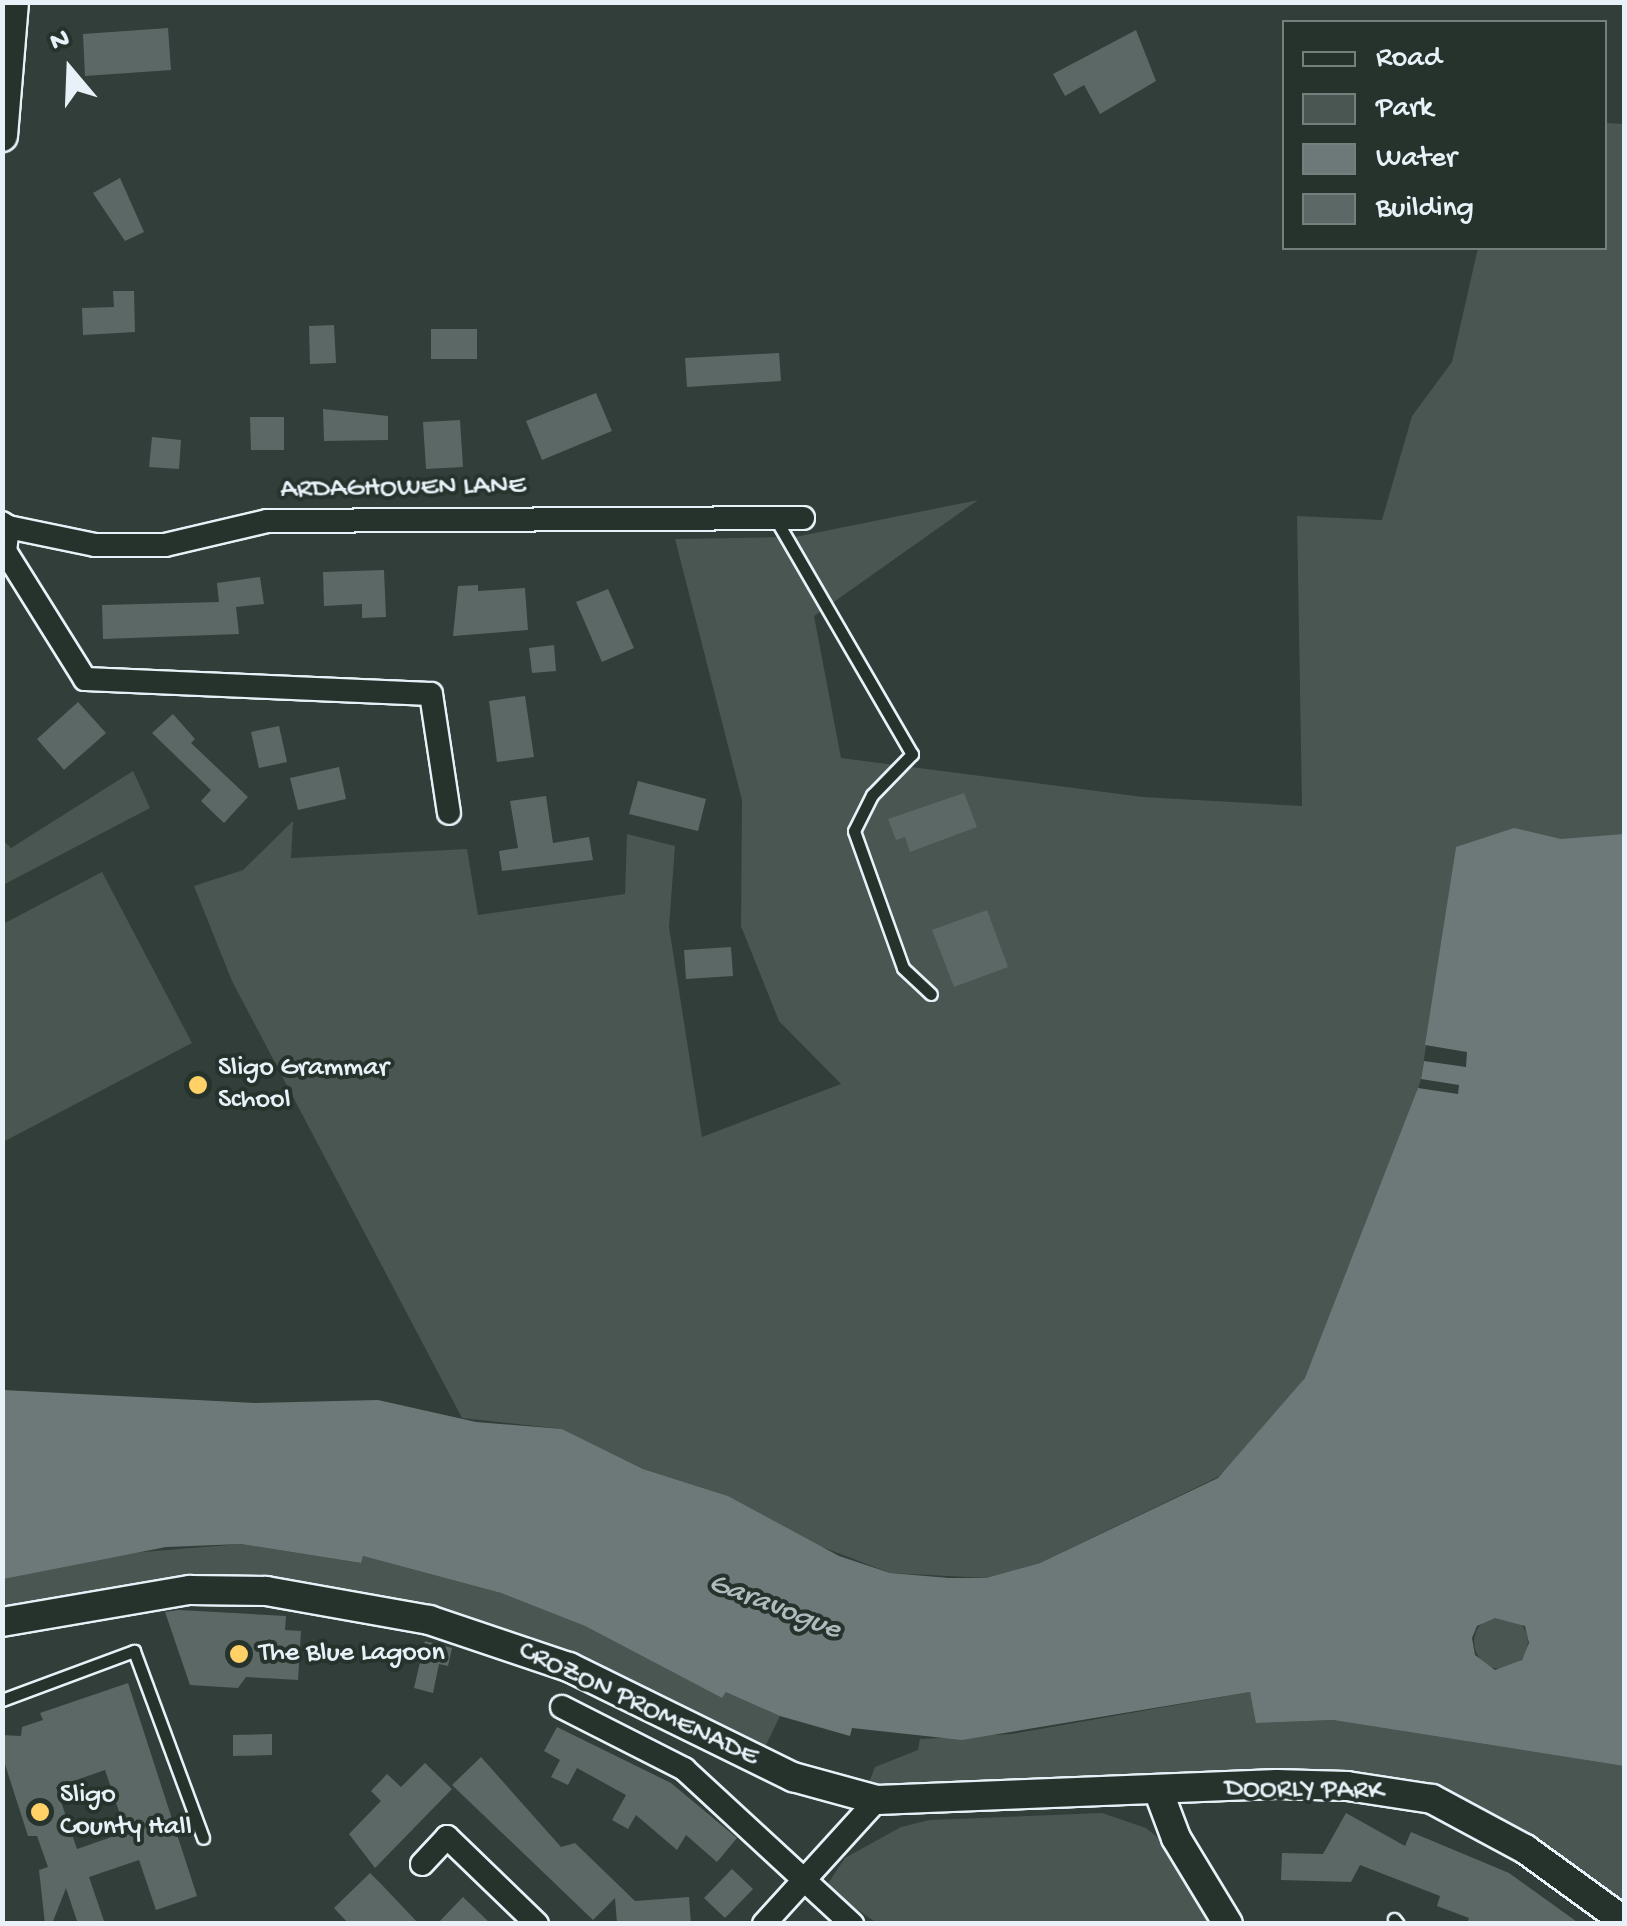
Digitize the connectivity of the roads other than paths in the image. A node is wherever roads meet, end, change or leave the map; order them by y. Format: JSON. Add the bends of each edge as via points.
{"nodes":[{"id":1,"x":13,"y":2,"type":"edge"},
{"id":2,"x":2,"y":136,"type":"edge"},
{"id":3,"x":774,"y":518,"type":"junction"},
{"id":4,"x":802,"y":518,"type":"dead end"},
{"id":5,"x":5,"y":525,"type":"edge"},
{"id":6,"x":449,"y":812,"type":"dead end"},
{"id":7,"x":931,"y":994,"type":"dead end"},
{"id":8,"x":2,"y":1622,"type":"edge"},
{"id":9,"x":2,"y":1700,"type":"edge"},
{"id":10,"x":562,"y":1708,"type":"dead end"},
{"id":11,"x":1158,"y":1790,"type":"junction"},
{"id":12,"x":877,"y":1800,"type":"junction"},
{"id":13,"x":203,"y":1838,"type":"dead end"},
{"id":14,"x":422,"y":1864,"type":"dead end"},
{"id":15,"x":804,"y":1881,"type":"junction"},
{"id":16,"x":1624,"y":1921,"type":"edge"},
{"id":17,"x":537,"y":1924,"type":"edge"},
{"id":18,"x":764,"y":1924,"type":"edge"},
{"id":19,"x":852,"y":1924,"type":"edge"},
{"id":20,"x":1228,"y":1924,"type":"edge"}],
"edges":[{"from":1,"to":2,"type":"main road"},
{"from":3,"to":4,"type":"street","name":"ARDAGHOWEN LANE"},
{"from":3,"to":5,"type":"street","name":"ARDAGHOWEN LANE","via":[[268,521],[148,545],[95,545]]},
{"from":3,"to":7,"type":"lane","via":[[912,754],[872,796],[854,832],[903,968]]},
{"from":5,"to":6,"type":"street","name":"ARDAGHOWEN LANE","via":[[5,551],[85,678],[431,694]]},
{"from":8,"to":12,"type":"street","name":"CROZON PROMENADE","via":[[190,1590],[266,1591],[429,1620],[569,1667],[792,1777]]},
{"from":9,"to":13,"type":"lane","via":[[134,1651]]},
{"from":10,"to":15,"type":"street","via":[[684,1769]]},
{"from":11,"to":12,"type":"street","name":"CROZON PROMENADE"},
{"from":11,"to":16,"type":"street","name":"DOORLY PARK","via":[[1347,1786],[1432,1799],[1524,1848]]},
{"from":11,"to":20,"type":"street","via":[[1176,1838]]},
{"from":12,"to":15,"type":"street"},
{"from":14,"to":17,"type":"street","via":[[446,1837]]},
{"from":15,"to":18,"type":"street"},
{"from":15,"to":19,"type":"street"}]}
